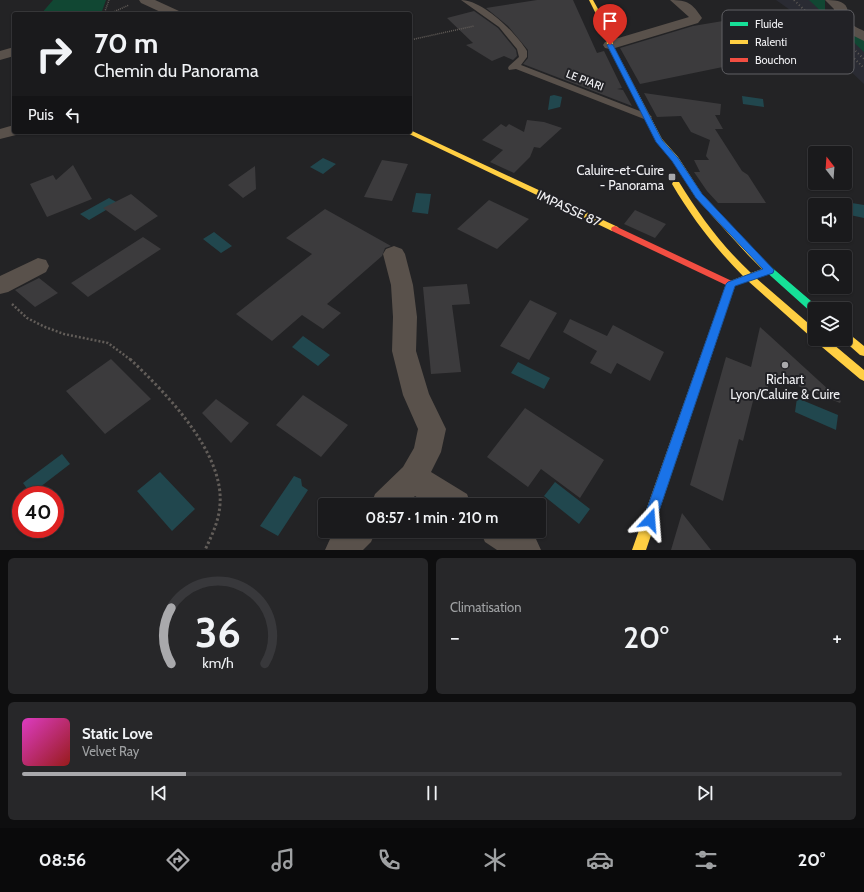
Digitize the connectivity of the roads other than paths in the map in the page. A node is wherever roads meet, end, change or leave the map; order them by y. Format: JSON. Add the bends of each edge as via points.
{"nodes":[{"id":1,"x":145,"y":0,"type":"edge"},
{"id":2,"x":465,"y":0,"type":"edge"},
{"id":3,"x":590,"y":0,"type":"edge"},
{"id":4,"x":676,"y":0,"type":"edge"},
{"id":5,"x":832,"y":0,"type":"edge"},
{"id":6,"x":840,"y":10,"type":"edge"},
{"id":7,"x":171,"y":12,"type":"edge"},
{"id":8,"x":854,"y":31,"type":"edge"},
{"id":9,"x":864,"y":37,"type":"edge"},
{"id":10,"x":610,"y":45,"type":"junction"},
{"id":11,"x":12,"y":52,"type":"edge"},
{"id":12,"x":0,"y":56,"type":"edge"},
{"id":13,"x":647,"y":117,"type":"junction"},
{"id":14,"x":12,"y":131,"type":"edge"},
{"id":15,"x":0,"y":134,"type":"edge"},
{"id":16,"x":412,"y":134,"type":"edge"},
{"id":17,"x":659,"y":140,"type":"junction"},
{"id":18,"x":663,"y":158,"type":"dead end"},
{"id":19,"x":672,"y":177,"type":"dead end"},
{"id":20,"x":394,"y":254,"type":"dead end"},
{"id":21,"x":38,"y":266,"type":"dead end"},
{"id":22,"x":769,"y":270,"type":"junction"},
{"id":23,"x":750,"y":277,"type":"junction"},
{"id":24,"x":731,"y":284,"type":"junction"},
{"id":25,"x":4,"y":292,"type":"edge"},
{"id":26,"x":808,"y":304,"type":"edge"},
{"id":27,"x":808,"y":329,"type":"edge"},
{"id":28,"x":852,"y":342,"type":"edge"},
{"id":29,"x":828,"y":346,"type":"edge"},
{"id":30,"x":864,"y":352,"type":"edge"},
{"id":31,"x":864,"y":376,"type":"edge"},
{"id":32,"x":413,"y":477,"type":"junction"},
{"id":33,"x":393,"y":498,"type":"edge"},
{"id":34,"x":445,"y":498,"type":"edge"},
{"id":35,"x":353,"y":538,"type":"edge"},
{"id":36,"x":506,"y":538,"type":"edge"},
{"id":37,"x":341,"y":550,"type":"edge"},
{"id":38,"x":524,"y":550,"type":"edge"},
{"id":39,"x":639,"y":550,"type":"edge"}],
"edges":[{"from":1,"to":7,"type":"street"},
{"from":2,"to":13,"type":"lane","name":"LE PIARI","via":[[497,21],[524,52],[521,61],[513,67]]},
{"from":3,"to":10,"type":"main road","via":[[608,34]]},
{"from":4,"to":10,"type":"street","via":[[696,18]]},
{"from":5,"to":6,"type":"street"},
{"from":8,"to":9,"type":"street"},
{"from":10,"to":13,"type":"main road"},
{"from":11,"to":12,"type":"street"},
{"from":13,"to":17,"type":"main road"},
{"from":14,"to":15,"type":"street"},
{"from":16,"to":24,"type":"main road","name":"IMPASSE 87"},
{"from":17,"to":18,"type":"main road"},
{"from":17,"to":22,"type":"main road","via":[[710,209]]},
{"from":19,"to":23,"type":"main road","via":[[680,194],[705,229],[729,258]]},
{"from":20,"to":32,"type":"street","via":[[402,285],[405,317],[404,351],[416,395],[432,429],[426,452]]},
{"from":21,"to":25,"type":"street"},
{"from":22,"to":23,"type":"main road"},
{"from":22,"to":26,"type":"main road"},
{"from":23,"to":24,"type":"main road"},
{"from":23,"to":27,"type":"main road"},
{"from":24,"to":39,"type":"main road"},
{"from":28,"to":30,"type":"main road"},
{"from":29,"to":31,"type":"main road"},
{"from":32,"to":33,"type":"street"},
{"from":32,"to":34,"type":"street"},
{"from":35,"to":37,"type":"street"},
{"from":36,"to":38,"type":"street"}]}
